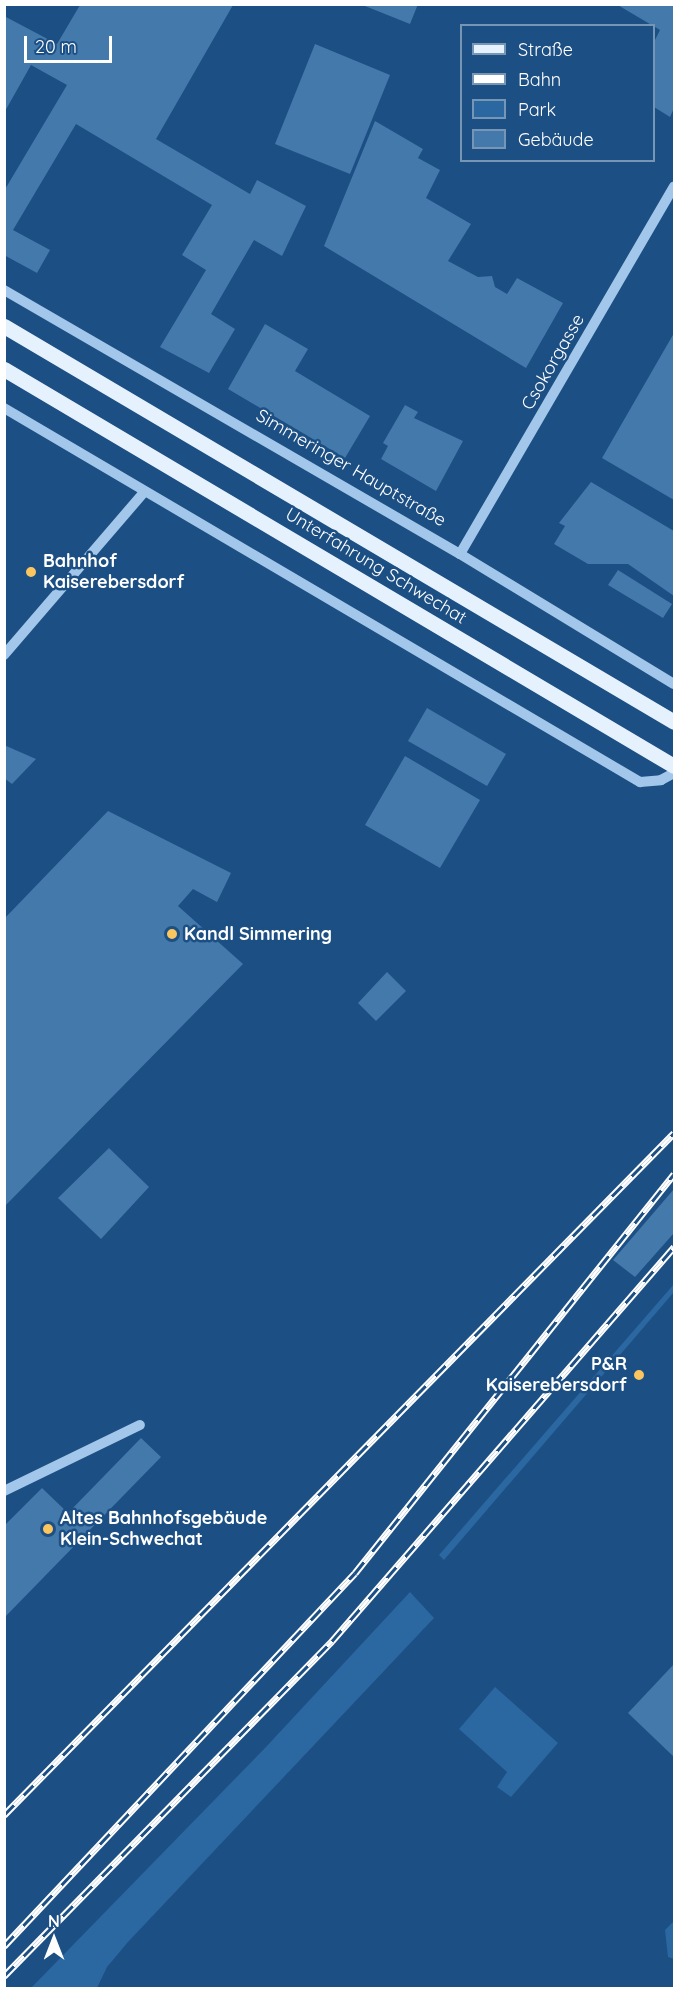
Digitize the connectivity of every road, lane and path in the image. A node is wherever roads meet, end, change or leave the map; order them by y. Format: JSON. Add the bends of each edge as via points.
{"nodes":[{"id":1,"x":675,"y":187,"type":"edge"},
{"id":2,"x":4,"y":290,"type":"edge"},
{"id":3,"x":4,"y":326,"type":"edge"},
{"id":4,"x":4,"y":369,"type":"edge"},
{"id":5,"x":4,"y":408,"type":"edge"},
{"id":6,"x":144,"y":492,"type":"junction"},
{"id":7,"x":460,"y":554,"type":"junction"},
{"id":8,"x":4,"y":655,"type":"edge"},
{"id":9,"x":675,"y":684,"type":"edge"},
{"id":10,"x":675,"y":722,"type":"edge"},
{"id":11,"x":675,"y":766,"type":"edge"},
{"id":12,"x":675,"y":773,"type":"edge"},
{"id":13,"x":140,"y":1425,"type":"dead end"},
{"id":14,"x":4,"y":1491,"type":"edge"}],
"edges":[{"from":1,"to":7,"type":"street","name":"Csokorgasse"},
{"from":2,"to":7,"type":"street","name":"Simmeringer Hauptstraße"},
{"from":3,"to":10,"type":"main road","name":"Unterfahrung Schwechat"},
{"from":4,"to":11,"type":"main road","name":"Unterfahrung Schwechat"},
{"from":5,"to":6,"type":"street"},
{"from":6,"to":8,"type":"street"},
{"from":6,"to":12,"type":"street","via":[[640,782],[662,780]]},
{"from":7,"to":9,"type":"street","name":"Simmeringer Hauptstraße"},
{"from":13,"to":14,"type":"street"}]}
